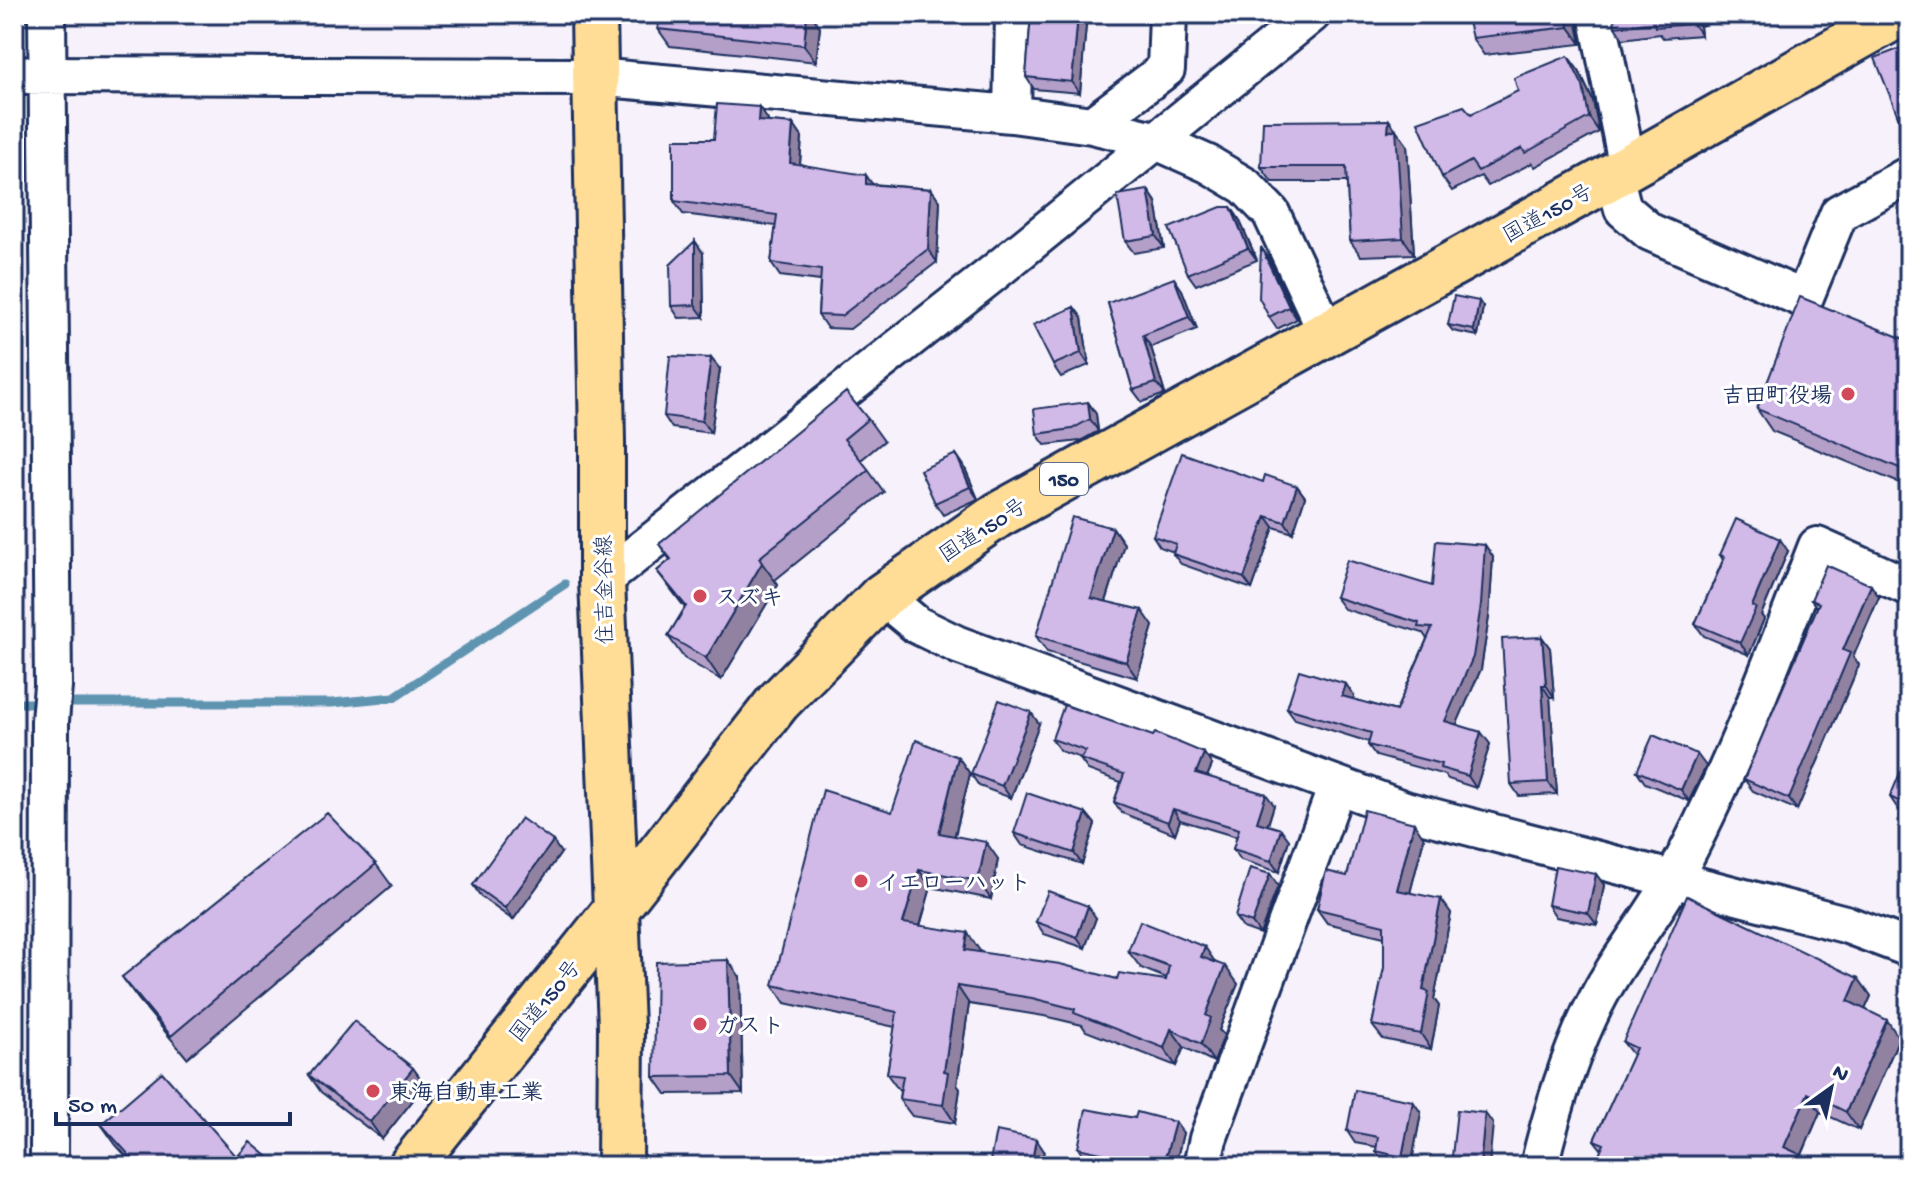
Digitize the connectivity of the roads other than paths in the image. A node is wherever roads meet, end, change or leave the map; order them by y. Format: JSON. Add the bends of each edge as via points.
{"nodes":[{"id":1,"x":47,"y":14,"type":"edge"},
{"id":2,"x":594,"y":14,"type":"edge"},
{"id":3,"x":1014,"y":14,"type":"edge"},
{"id":4,"x":1168,"y":14,"type":"edge"},
{"id":5,"x":1312,"y":14,"type":"edge"},
{"id":6,"x":1597,"y":14,"type":"edge"},
{"id":7,"x":1900,"y":14,"type":"edge"},
{"id":8,"x":30,"y":75,"type":"edge"},
{"id":9,"x":595,"y":77,"type":"junction"},
{"id":10,"x":1012,"y":114,"type":"junction"},
{"id":11,"x":1092,"y":125,"type":"junction"},
{"id":12,"x":1154,"y":140,"type":"junction"},
{"id":13,"x":1621,"y":172,"type":"junction"},
{"id":14,"x":1909,"y":175,"type":"edge"},
{"id":15,"x":1327,"y":333,"type":"junction"},
{"id":16,"x":602,"y":581,"type":"junction"},
{"id":17,"x":1909,"y":587,"type":"edge"},
{"id":18,"x":882,"y":596,"type":"junction"},
{"id":19,"x":1337,"y":786,"type":"junction"},
{"id":20,"x":1674,"y":879,"type":"junction"},
{"id":21,"x":614,"y":912,"type":"junction"},
{"id":22,"x":1909,"y":948,"type":"edge"},
{"id":23,"x":49,"y":1166,"type":"edge"},
{"id":24,"x":411,"y":1166,"type":"edge"},
{"id":25,"x":620,"y":1166,"type":"edge"},
{"id":26,"x":1202,"y":1166,"type":"edge"},
{"id":27,"x":1539,"y":1166,"type":"edge"}],
"edges":[{"from":1,"to":8,"type":"street"},
{"from":2,"to":9,"type":"main road","name":"住吉金谷線"},
{"from":3,"to":10,"type":"street"},
{"from":4,"to":11,"type":"street","via":[[1166,69]]},
{"from":5,"to":12,"type":"street"},
{"from":6,"to":13,"type":"street"},
{"from":7,"to":13,"type":"main road","name":"国道150号","number":"150"},
{"from":8,"to":9,"type":"street"},
{"from":8,"to":23,"type":"street","via":[[51,703]]},
{"from":9,"to":10,"type":"street"},
{"from":9,"to":16,"type":"main road","name":"住吉金谷線"},
{"from":10,"to":11,"type":"street"},
{"from":11,"to":12,"type":"street"},
{"from":12,"to":15,"type":"street","via":[[1245,186],[1271,213]]},
{"from":12,"to":16,"type":"street"},
{"from":13,"to":14,"type":"street","via":[[1623,209],[1650,232],[1804,299],[1839,213]]},
{"from":13,"to":15,"type":"main road","name":"国道150号","number":"150"},
{"from":15,"to":18,"type":"main road","name":"国道150号","number":"150","via":[[998,515]]},
{"from":16,"to":21,"type":"main road","name":"住吉金谷線"},
{"from":17,"to":20,"type":"street","via":[[1817,546],[1727,774]]},
{"from":18,"to":19,"type":"street","via":[[917,625],[958,645]]},
{"from":18,"to":21,"type":"main road","name":"国道150号","number":"150","via":[[778,702]]},
{"from":19,"to":20,"type":"street","via":[[1405,810]]},
{"from":19,"to":26,"type":"street"},
{"from":20,"to":22,"type":"street","via":[[1845,924]]},
{"from":20,"to":27,"type":"street","via":[[1600,993],[1571,1055]]},
{"from":21,"to":24,"type":"main road","name":"国道150号","number":"150"},
{"from":21,"to":25,"type":"main road","name":"住吉金谷線","via":[[621,1026]]}]}
